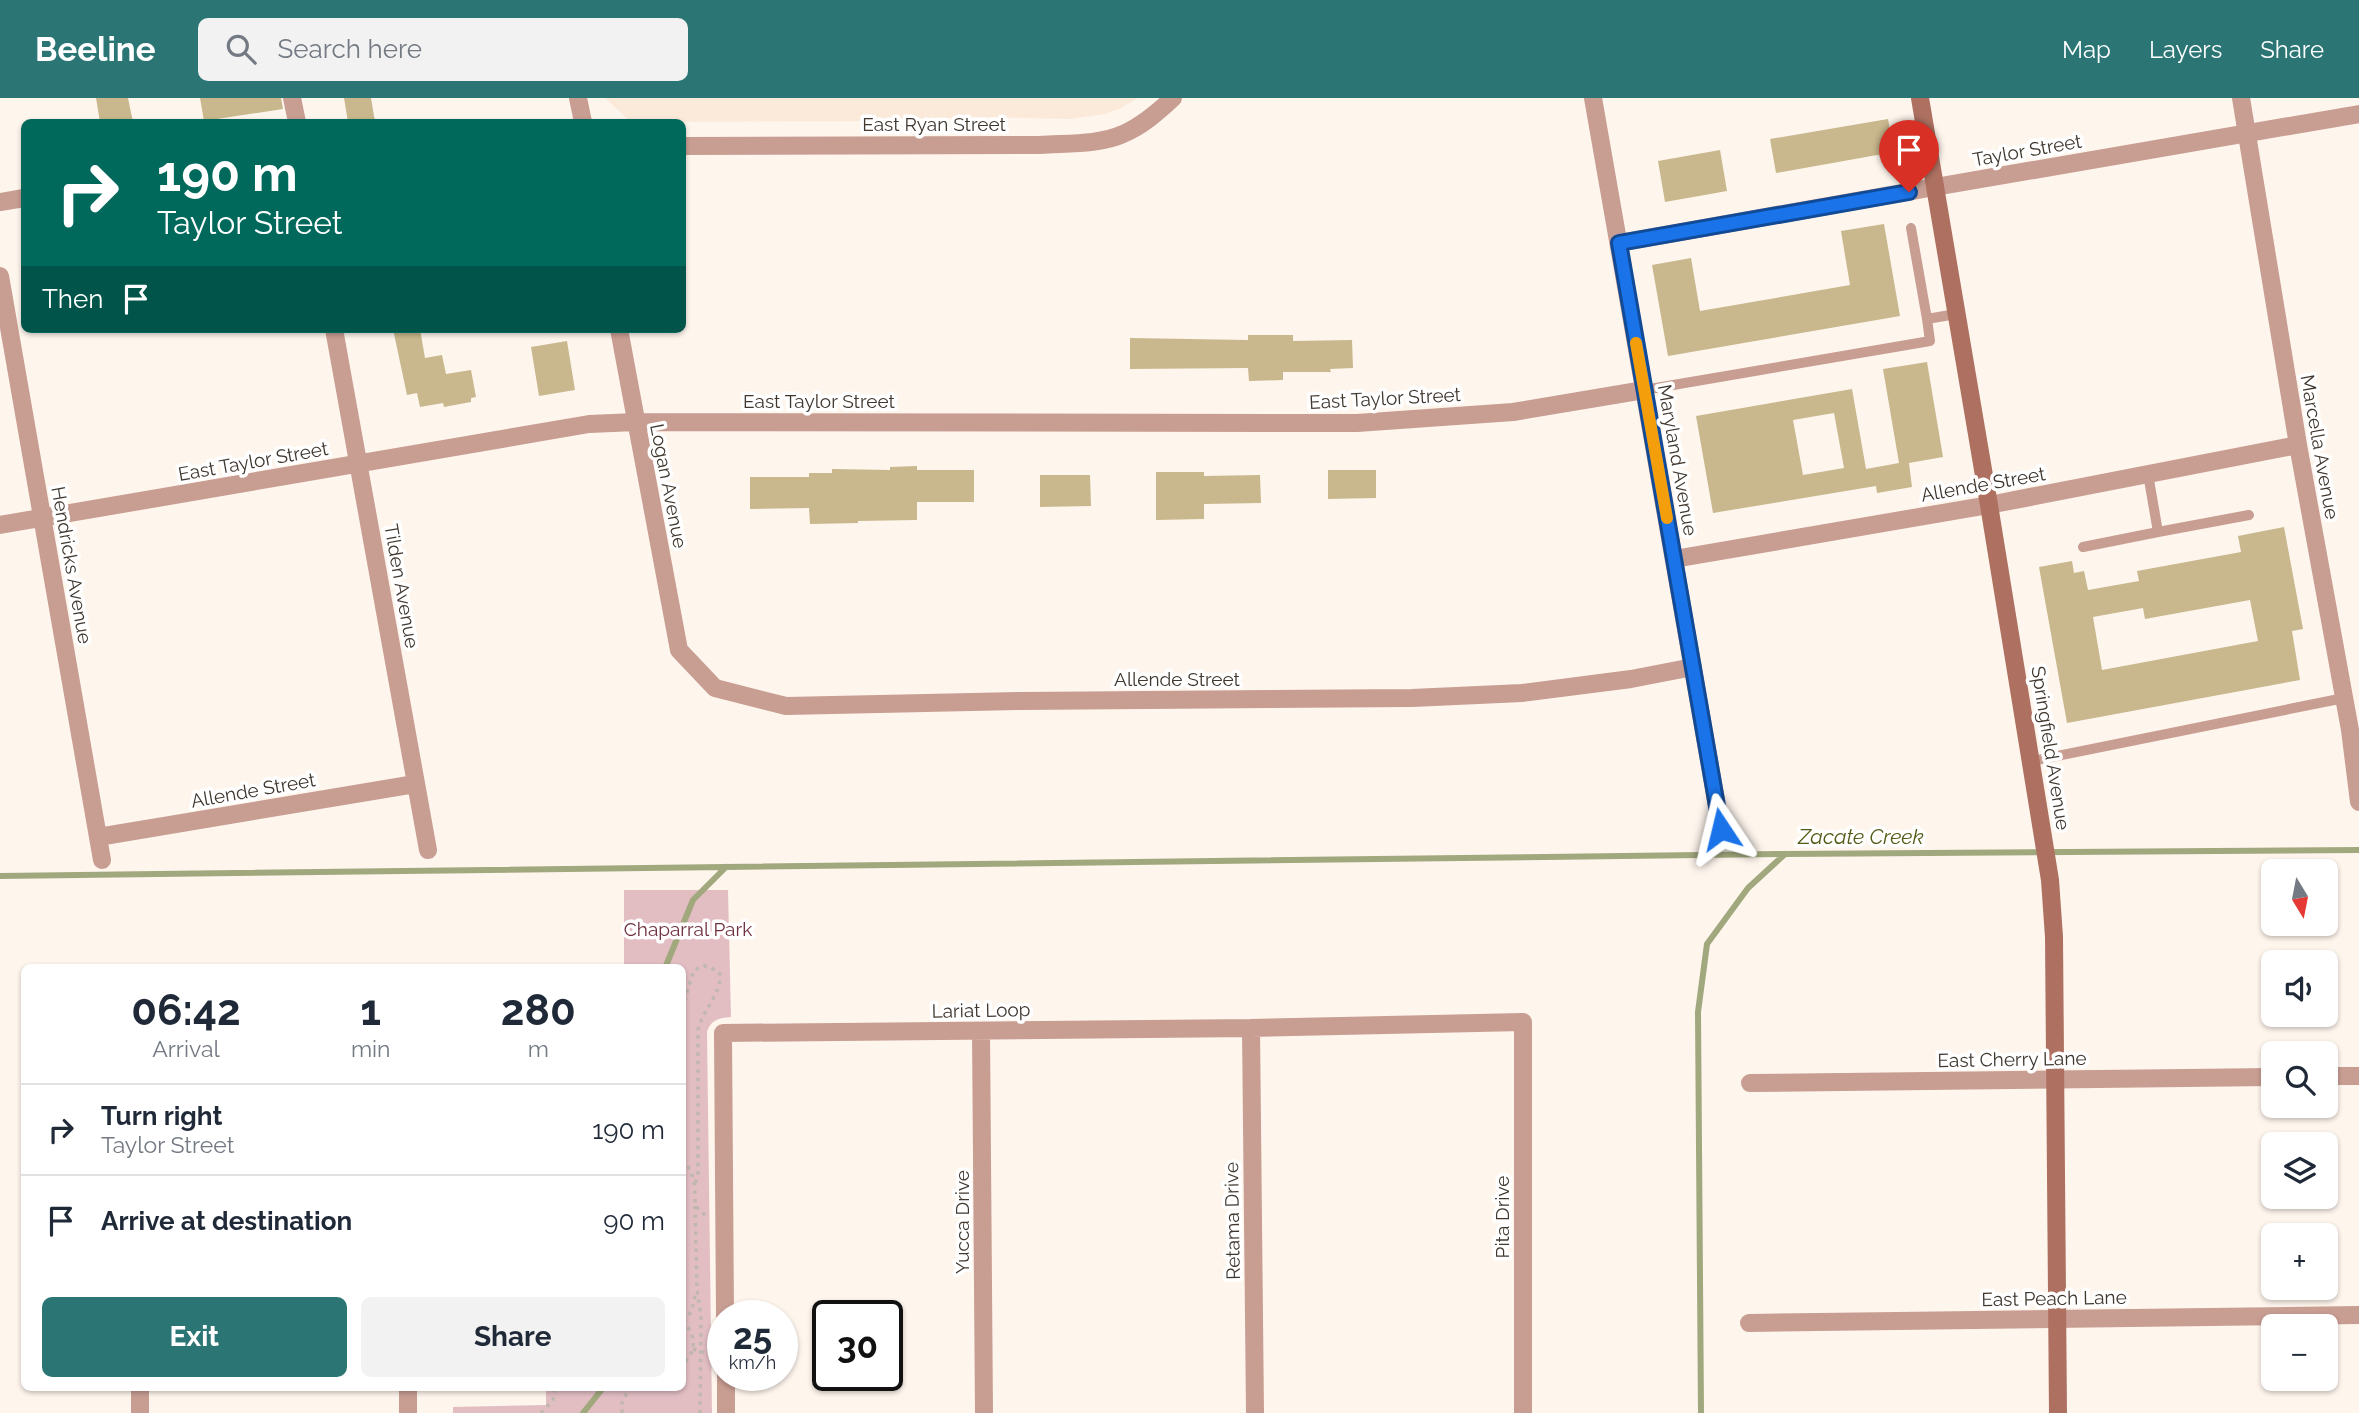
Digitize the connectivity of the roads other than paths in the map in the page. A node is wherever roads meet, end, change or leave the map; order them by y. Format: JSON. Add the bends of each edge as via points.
{"nodes":[{"id":1,"x":292,"y":98,"type":"edge"},
{"id":2,"x":578,"y":98,"type":"edge"},
{"id":3,"x":1173,"y":98,"type":"edge"},
{"id":4,"x":1593,"y":98,"type":"edge"},
{"id":5,"x":1920,"y":98,"type":"edge"},
{"id":6,"x":2241,"y":98,"type":"edge"},
{"id":7,"x":2359,"y":114,"type":"edge"},
{"id":8,"x":296,"y":119,"type":"edge"},
{"id":9,"x":582,"y":119,"type":"edge"},
{"id":10,"x":2247,"y":134,"type":"junction"},
{"id":11,"x":686,"y":146,"type":"edge"},
{"id":12,"x":1935,"y":187,"type":"junction"},
{"id":13,"x":21,"y":198,"type":"edge"},
{"id":14,"x":0,"y":202,"type":"edge"},
{"id":15,"x":1911,"y":228,"type":"dead end"},
{"id":16,"x":1619,"y":243,"type":"junction"},
{"id":17,"x":0,"y":276,"type":"edge"},
{"id":18,"x":1956,"y":314,"type":"junction"},
{"id":19,"x":1927,"y":319,"type":"junction"},
{"id":20,"x":335,"y":333,"type":"edge"},
{"id":21,"x":620,"y":333,"type":"edge"},
{"id":22,"x":1644,"y":390,"type":"junction"},
{"id":23,"x":636,"y":422,"type":"junction"},
{"id":24,"x":2298,"y":445,"type":"junction"},
{"id":25,"x":359,"y":465,"type":"junction"},
{"id":26,"x":2148,"y":474,"type":"junction"},
{"id":27,"x":1989,"y":505,"type":"junction"},
{"id":28,"x":2249,"y":515,"type":"dead end"},
{"id":29,"x":43,"y":518,"type":"junction"},
{"id":30,"x":0,"y":525,"type":"edge"},
{"id":31,"x":2158,"y":532,"type":"junction"},
{"id":32,"x":2083,"y":547,"type":"dead end"},
{"id":33,"x":1674,"y":559,"type":"junction"},
{"id":34,"x":678,"y":650,"type":"joint"},
{"id":35,"x":1693,"y":667,"type":"junction"},
{"id":36,"x":2344,"y":698,"type":"junction"},
{"id":37,"x":2032,"y":761,"type":"junction"},
{"id":38,"x":415,"y":783,"type":"junction"},
{"id":39,"x":2359,"y":802,"type":"edge"},
{"id":40,"x":1721,"y":829,"type":"dead end"},
{"id":41,"x":98,"y":837,"type":"junction"},
{"id":42,"x":428,"y":850,"type":"dead end"},
{"id":43,"x":102,"y":860,"type":"dead end"},
{"id":44,"x":1523,"y":1022,"type":"joint"},
{"id":45,"x":1251,"y":1028,"type":"junction"},
{"id":46,"x":981,"y":1031,"type":"junction"},
{"id":47,"x":2338,"y":1076,"type":"edge"},
{"id":48,"x":2359,"y":1076,"type":"edge"},
{"id":49,"x":2261,"y":1077,"type":"edge"},
{"id":50,"x":2055,"y":1080,"type":"junction"},
{"id":51,"x":1750,"y":1083,"type":"dead end"},
{"id":52,"x":725,"y":1300,"type":"edge"},
{"id":53,"x":2359,"y":1315,"type":"edge"},
{"id":54,"x":2057,"y":1319,"type":"junction"},
{"id":55,"x":1749,"y":1323,"type":"dead end"},
{"id":56,"x":140,"y":1391,"type":"edge"},
{"id":57,"x":408,"y":1391,"type":"edge"},
{"id":58,"x":726,"y":1391,"type":"edge"},
{"id":59,"x":141,"y":1413,"type":"edge"},
{"id":60,"x":408,"y":1413,"type":"edge"},
{"id":61,"x":726,"y":1413,"type":"edge"},
{"id":62,"x":984,"y":1413,"type":"edge"},
{"id":63,"x":1255,"y":1413,"type":"edge"},
{"id":64,"x":1523,"y":1413,"type":"edge"},
{"id":65,"x":2058,"y":1413,"type":"edge"}],
"edges":[{"from":1,"to":8,"type":"street"},
{"from":2,"to":9,"type":"street"},
{"from":3,"to":11,"type":"street","name":"East Ryan Street","via":[[1122,135],[1087,142]]},
{"from":4,"to":16,"type":"street","name":"Maryland Avenue"},
{"from":5,"to":12,"type":"main road","name":"Springfield Avenue"},
{"from":6,"to":10,"type":"street","name":"Marcella Avenue"},
{"from":7,"to":10,"type":"street","name":"Taylor Street"},
{"from":10,"to":12,"type":"street","name":"Taylor Street"},
{"from":10,"to":24,"type":"street","name":"Marcella Avenue"},
{"from":12,"to":16,"type":"street","name":"Taylor Street"},
{"from":12,"to":18,"type":"main road","name":"Springfield Avenue"},
{"from":13,"to":14,"type":"street"},
{"from":15,"to":19,"type":"lane"},
{"from":16,"to":22,"type":"street","name":"Maryland Avenue"},
{"from":17,"to":29,"type":"street","name":"Hendricks Avenue"},
{"from":18,"to":19,"type":"lane"},
{"from":18,"to":27,"type":"main road","name":"Springfield Avenue"},
{"from":19,"to":22,"type":"lane","via":[[1930,341]]},
{"from":20,"to":25,"type":"street","name":"Tilden Avenue"},
{"from":21,"to":23,"type":"street","name":"Logan Avenue"},
{"from":22,"to":23,"type":"street","name":"East Taylor Street","via":[[1513,412],[1357,423]]},
{"from":22,"to":33,"type":"street","name":"Maryland Avenue"},
{"from":23,"to":25,"type":"street","name":"East Taylor Street","via":[[589,424]]},
{"from":23,"to":34,"type":"street","name":"Logan Avenue"},
{"from":24,"to":26,"type":"street","name":"Allende Street"},
{"from":24,"to":36,"type":"street","name":"Marcella Avenue"},
{"from":25,"to":29,"type":"street","name":"East Taylor Street"},
{"from":25,"to":38,"type":"street","name":"Tilden Avenue"},
{"from":26,"to":27,"type":"street","name":"Allende Street"},
{"from":26,"to":31,"type":"lane"},
{"from":27,"to":33,"type":"street","name":"Allende Street"},
{"from":27,"to":37,"type":"main road","name":"Springfield Avenue"},
{"from":28,"to":31,"type":"lane"},
{"from":29,"to":30,"type":"street","name":"East Taylor Street"},
{"from":29,"to":41,"type":"street","name":"Hendricks Avenue"},
{"from":31,"to":32,"type":"lane"},
{"from":33,"to":35,"type":"street","name":"Maryland Avenue"},
{"from":34,"to":35,"type":"street","name":"Allende Street","via":[[715,688],[786,706],[1412,698],[1522,693]]},
{"from":35,"to":40,"type":"street","name":"Maryland Avenue"},
{"from":36,"to":37,"type":"lane"},
{"from":36,"to":39,"type":"street","name":"Marcella Avenue"},
{"from":37,"to":50,"type":"main road","name":"Springfield Avenue","via":[[2050,880]]},
{"from":38,"to":41,"type":"street","name":"Allende Street"},
{"from":38,"to":42,"type":"street","name":"Tilden Avenue"},
{"from":41,"to":43,"type":"street","name":"Hendricks Avenue"},
{"from":44,"to":45,"type":"street","name":"Lariat Loop"},
{"from":44,"to":64,"type":"street","name":"Pita Drive"},
{"from":45,"to":46,"type":"street","name":"Lariat Loop"},
{"from":45,"to":63,"type":"street","name":"Retama Drive"},
{"from":46,"to":52,"type":"street","name":"Lariat Loop","via":[[723,1033]]},
{"from":46,"to":62,"type":"street","name":"Yucca Drive"},
{"from":47,"to":48,"type":"street"},
{"from":49,"to":50,"type":"street","name":"East Cherry Lane"},
{"from":50,"to":51,"type":"street","name":"East Cherry Lane"},
{"from":50,"to":54,"type":"main road","name":"Springfield Avenue"},
{"from":53,"to":54,"type":"street","name":"East Peach Lane"},
{"from":54,"to":55,"type":"street","name":"East Peach Lane"},
{"from":54,"to":65,"type":"main road","name":"Springfield Avenue"},
{"from":56,"to":59,"type":"street"},
{"from":57,"to":60,"type":"street"},
{"from":58,"to":61,"type":"street"}]}
